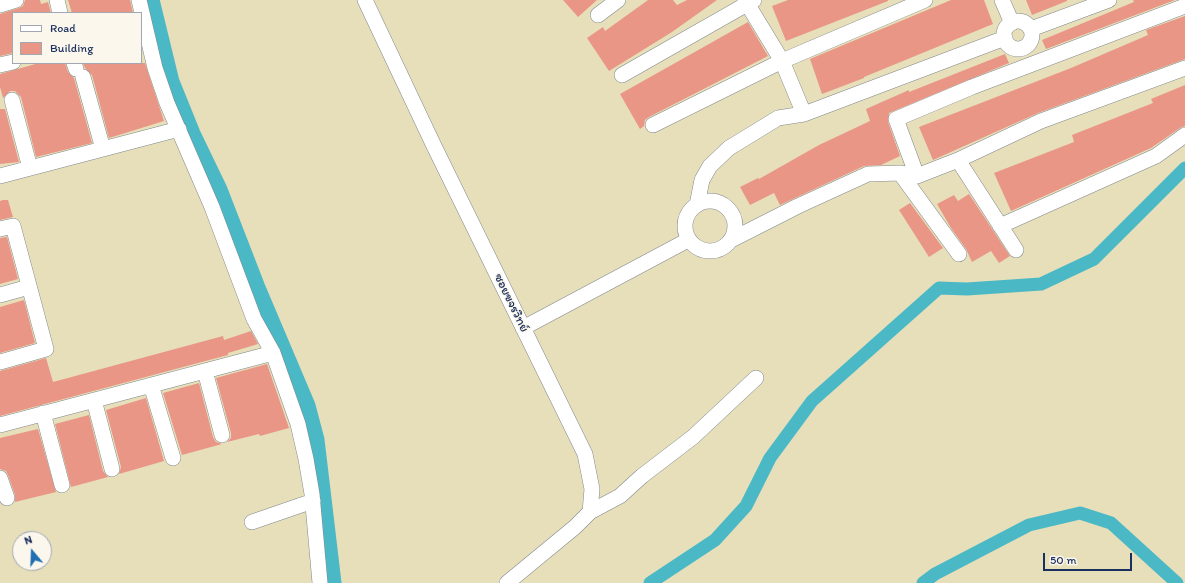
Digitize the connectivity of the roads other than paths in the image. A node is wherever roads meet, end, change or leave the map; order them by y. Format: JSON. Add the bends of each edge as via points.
{"nodes":[{"id":1,"x":16,"y":0,"type":"edge"},
{"id":2,"x":57,"y":0,"type":"edge"},
{"id":3,"x":139,"y":0,"type":"edge"},
{"id":4,"x":365,"y":0,"type":"edge"},
{"id":5,"x":618,"y":0,"type":"edge"},
{"id":6,"x":925,"y":0,"type":"edge"},
{"id":7,"x":1002,"y":0,"type":"edge"},
{"id":8,"x":1109,"y":0,"type":"edge"},
{"id":9,"x":749,"y":1,"type":"edge"},
{"id":10,"x":0,"y":5,"type":"edge"},
{"id":11,"x":1185,"y":6,"type":"edge"},
{"id":12,"x":60,"y":12,"type":"edge"},
{"id":13,"x":142,"y":12,"type":"edge"},
{"id":14,"x":142,"y":13,"type":"edge"},
{"id":15,"x":598,"y":15,"type":"dead end"},
{"id":16,"x":1012,"y":23,"type":"junction"},
{"id":17,"x":1031,"y":29,"type":"junction"},
{"id":18,"x":1005,"y":38,"type":"junction"},
{"id":19,"x":782,"y":61,"type":"junction"},
{"id":20,"x":12,"y":62,"type":"edge"},
{"id":21,"x":0,"y":65,"type":"edge"},
{"id":22,"x":1185,"y":68,"type":"edge"},
{"id":23,"x":78,"y":69,"type":"edge"},
{"id":24,"x":622,"y":75,"type":"dead end"},
{"id":25,"x":12,"y":100,"type":"dead end"},
{"id":26,"x":804,"y":114,"type":"junction"},
{"id":27,"x":653,"y":125,"type":"dead end"},
{"id":28,"x":178,"y":129,"type":"junction"},
{"id":29,"x":1185,"y":135,"type":"edge"},
{"id":30,"x":103,"y":149,"type":"junction"},
{"id":31,"x":958,"y":160,"type":"junction"},
{"id":32,"x":30,"y":168,"type":"junction"},
{"id":33,"x":900,"y":173,"type":"junction"},
{"id":34,"x":1,"y":175,"type":"edge"},
{"id":35,"x":917,"y":176,"type":"junction"},
{"id":36,"x":697,"y":205,"type":"junction"},
{"id":37,"x":1000,"y":226,"type":"junction"},
{"id":38,"x":0,"y":229,"type":"edge"},
{"id":39,"x":688,"y":240,"type":"junction"},
{"id":40,"x":731,"y":240,"type":"junction"},
{"id":41,"x":1016,"y":250,"type":"dead end"},
{"id":42,"x":959,"y":254,"type":"dead end"},
{"id":43,"x":29,"y":287,"type":"junction"},
{"id":44,"x":0,"y":295,"type":"edge"},
{"id":45,"x":523,"y":328,"type":"junction"},
{"id":46,"x":272,"y":353,"type":"junction"},
{"id":47,"x":0,"y":362,"type":"edge"},
{"id":48,"x":205,"y":371,"type":"junction"},
{"id":49,"x":756,"y":378,"type":"dead end"},
{"id":50,"x":151,"y":385,"type":"junction"},
{"id":51,"x":94,"y":400,"type":"junction"},
{"id":52,"x":43,"y":413,"type":"junction"},
{"id":53,"x":0,"y":425,"type":"edge"},
{"id":54,"x":222,"y":435,"type":"dead end"},
{"id":55,"x":173,"y":458,"type":"dead end"},
{"id":56,"x":112,"y":469,"type":"dead end"},
{"id":57,"x":0,"y":478,"type":"edge"},
{"id":58,"x":62,"y":485,"type":"dead end"},
{"id":59,"x":7,"y":498,"type":"dead end"},
{"id":60,"x":313,"y":501,"type":"junction"},
{"id":61,"x":590,"y":512,"type":"junction"},
{"id":62,"x":252,"y":522,"type":"dead end"},
{"id":63,"x":320,"y":583,"type":"edge"},
{"id":64,"x":507,"y":583,"type":"edge"}],
"edges":[{"from":1,"to":10,"type":"street"},
{"from":2,"to":12,"type":"street"},
{"from":3,"to":13,"type":"street"},
{"from":4,"to":45,"type":"street","name":"ซอยขจรวิทย์"},
{"from":5,"to":15,"type":"street"},
{"from":6,"to":19,"type":"street"},
{"from":7,"to":16,"type":"street"},
{"from":8,"to":17,"type":"street"},
{"from":9,"to":19,"type":"street"},
{"from":9,"to":24,"type":"street"},
{"from":11,"to":35,"type":"street","via":[[972,87],[896,119]]},
{"from":14,"to":28,"type":"street","via":[[155,68]]},
{"from":16,"to":17,"type":"street","via":[[1021,21]]},
{"from":16,"to":18,"type":"street","via":[[1005,29]]},
{"from":17,"to":18,"type":"street","via":[[1032,38],[1023,48],[1010,46]]},
{"from":18,"to":26,"type":"street"},
{"from":19,"to":26,"type":"street"},
{"from":19,"to":27,"type":"street"},
{"from":20,"to":21,"type":"street"},
{"from":22,"to":31,"type":"street","via":[[1041,121]]},
{"from":23,"to":30,"type":"street"},
{"from":25,"to":32,"type":"street"},
{"from":26,"to":36,"type":"street","via":[[778,118],[729,148],[710,166],[702,180]]},
{"from":28,"to":30,"type":"street"},
{"from":28,"to":46,"type":"street","via":[[212,207],[254,319]]},
{"from":29,"to":37,"type":"street","via":[[1152,158]]},
{"from":30,"to":32,"type":"street"},
{"from":31,"to":35,"type":"street"},
{"from":31,"to":37,"type":"street"},
{"from":32,"to":34,"type":"street"},
{"from":33,"to":35,"type":"street"},
{"from":33,"to":40,"type":"street","via":[[868,174]]},
{"from":33,"to":42,"type":"street"},
{"from":36,"to":39,"type":"street","via":[[686,217],[684,224]]},
{"from":36,"to":40,"type":"street","via":[[712,201],[728,208],[735,223],[735,232]]},
{"from":37,"to":41,"type":"street"},
{"from":38,"to":43,"type":"street","via":[[13,226]]},
{"from":39,"to":40,"type":"street","via":[[701,250],[709,252],[726,246]]},
{"from":39,"to":45,"type":"street"},
{"from":43,"to":44,"type":"street"},
{"from":43,"to":47,"type":"street","via":[[46,349]]},
{"from":45,"to":61,"type":"street","name":"ซอยขจรวิทย์","via":[[585,454],[592,489]]},
{"from":46,"to":48,"type":"street"},
{"from":46,"to":60,"type":"street","via":[[298,424]]},
{"from":48,"to":50,"type":"street"},
{"from":48,"to":54,"type":"street"},
{"from":49,"to":61,"type":"street","via":[[693,438],[620,496]]},
{"from":50,"to":51,"type":"street"},
{"from":50,"to":55,"type":"street"},
{"from":51,"to":52,"type":"street"},
{"from":51,"to":56,"type":"street"},
{"from":52,"to":53,"type":"street"},
{"from":52,"to":58,"type":"street"},
{"from":57,"to":59,"type":"street"},
{"from":60,"to":62,"type":"street"},
{"from":60,"to":63,"type":"street"},
{"from":61,"to":64,"type":"street","via":[[576,527]]}]}
